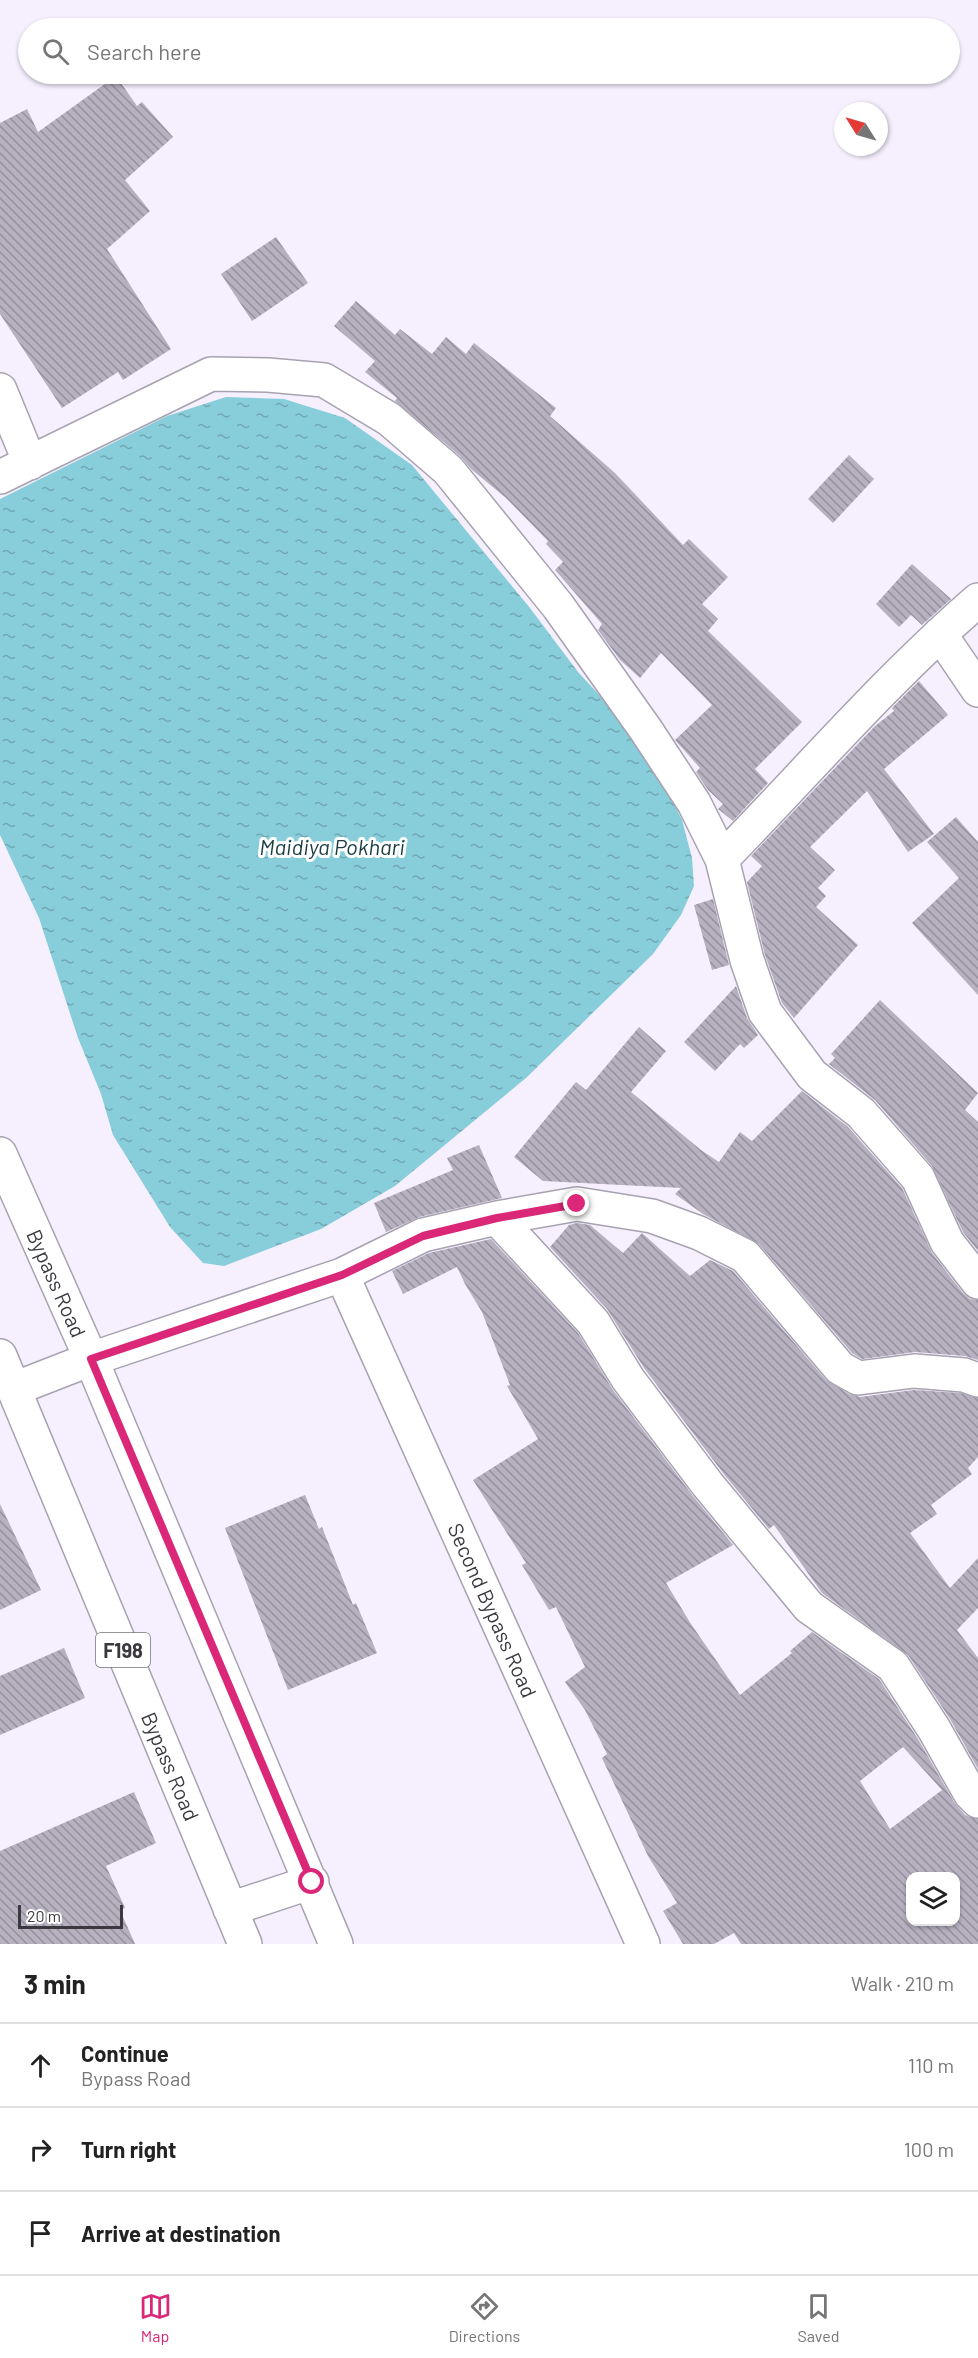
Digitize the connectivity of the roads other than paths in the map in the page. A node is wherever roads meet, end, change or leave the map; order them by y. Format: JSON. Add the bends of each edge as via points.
{"nodes":[{"id":1,"x":0,"y":390,"type":"edge"},
{"id":2,"x":30,"y":463,"type":"junction"},
{"id":3,"x":0,"y":477,"type":"edge"},
{"id":4,"x":978,"y":600,"type":"edge"},
{"id":5,"x":940,"y":634,"type":"junction"},
{"id":6,"x":978,"y":690,"type":"edge"},
{"id":7,"x":722,"y":859,"type":"junction"},
{"id":8,"x":0,"y":1154,"type":"edge"},
{"id":9,"x":497,"y":1218,"type":"junction"},
{"id":10,"x":342,"y":1275,"type":"junction"},
{"id":11,"x":978,"y":1282,"type":"edge"},
{"id":12,"x":0,"y":1356,"type":"edge"},
{"id":13,"x":91,"y":1359,"type":"junction"},
{"id":14,"x":978,"y":1380,"type":"edge"},
{"id":15,"x":14,"y":1389,"type":"junction"},
{"id":16,"x":978,"y":1801,"type":"edge"},
{"id":17,"x":312,"y":1882,"type":"junction"},
{"id":18,"x":230,"y":1909,"type":"junction"},
{"id":19,"x":244,"y":1944,"type":"edge"},
{"id":20,"x":336,"y":1944,"type":"edge"},
{"id":21,"x":643,"y":1944,"type":"edge"}],
"edges":[{"from":1,"to":2,"type":"street"},
{"from":2,"to":3,"type":"street"},
{"from":2,"to":7,"type":"street","via":[[211,374],[324,380],[389,419],[448,470],[558,606],[626,701],[694,803]]},
{"from":4,"to":5,"type":"street"},
{"from":5,"to":6,"type":"street"},
{"from":5,"to":7,"type":"street","via":[[835,738]]},
{"from":7,"to":11,"type":"street","via":[[747,960],[765,1012],[812,1075],[861,1113],[918,1178],[947,1242]]},
{"from":8,"to":13,"type":"street","name":"Bypass Road"},
{"from":9,"to":10,"type":"street","via":[[423,1236]]},
{"from":9,"to":14,"type":"street","via":[[577,1204],[652,1216],[745,1256],[840,1368],[858,1378],[914,1371],[964,1375]]},
{"from":9,"to":16,"type":"street","via":[[593,1322],[628,1378],[708,1485],[809,1607],[893,1666]]},
{"from":10,"to":13,"type":"street"},
{"from":10,"to":21,"type":"street","name":"Second Bypass Road"},
{"from":12,"to":15,"type":"street","name":"Bypass Road","number":"F198"},
{"from":13,"to":15,"type":"street"},
{"from":13,"to":17,"type":"street","name":"Bypass Road"},
{"from":15,"to":18,"type":"street","name":"Bypass Road","number":"F198"},
{"from":17,"to":18,"type":"street"},
{"from":17,"to":20,"type":"street","name":"Bypass Road"},
{"from":18,"to":19,"type":"street","name":"Bypass Road","number":"F198"}]}
